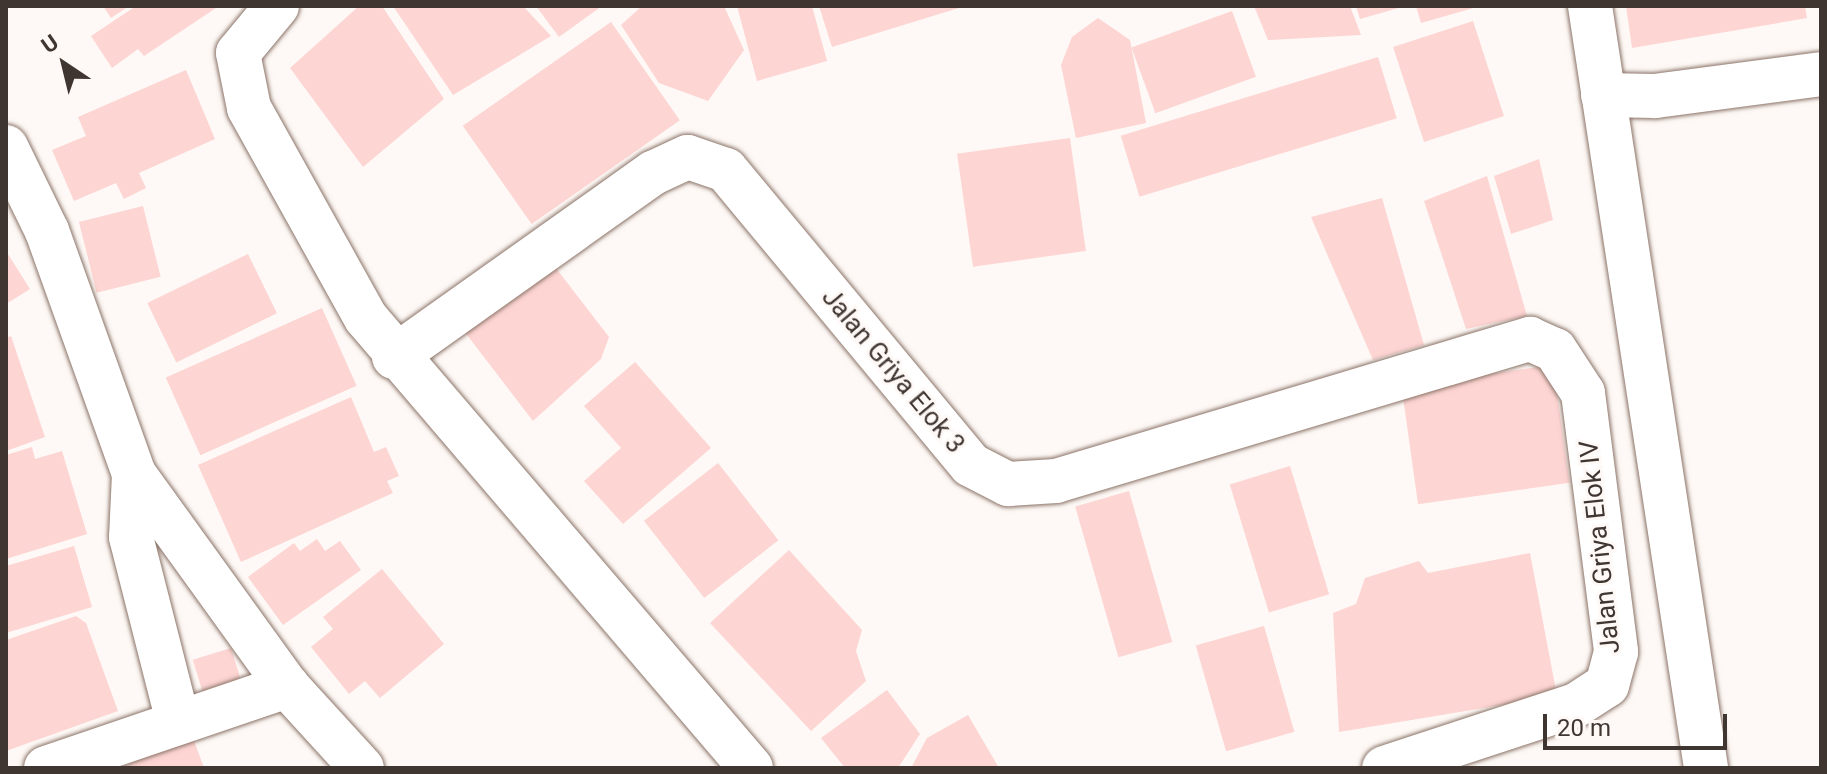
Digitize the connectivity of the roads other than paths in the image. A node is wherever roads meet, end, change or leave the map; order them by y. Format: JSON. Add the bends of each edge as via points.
{"nodes":[{"id":1,"x":277,"y":6,"type":"edge"},
{"id":2,"x":1590,"y":6,"type":"edge"},
{"id":3,"x":1821,"y":74,"type":"edge"},
{"id":4,"x":1603,"y":95,"type":"junction"},
{"id":5,"x":6,"y":147,"type":"edge"},
{"id":6,"x":1530,"y":339,"type":"joint"},
{"id":7,"x":394,"y":357,"type":"junction"},
{"id":8,"x":134,"y":474,"type":"junction"},
{"id":9,"x":287,"y":686,"type":"junction"},
{"id":10,"x":177,"y":718,"type":"junction"},
{"id":11,"x":1388,"y":767,"type":"edge"},
{"id":12,"x":46,"y":768,"type":"edge"},
{"id":13,"x":362,"y":768,"type":"edge"},
{"id":14,"x":751,"y":768,"type":"edge"},
{"id":15,"x":1706,"y":768,"type":"edge"}],
"edges":[{"from":1,"to":7,"type":"street","via":[[238,53],[249,108]]},
{"from":2,"to":4,"type":"street"},
{"from":3,"to":4,"type":"street","via":[[1655,96]]},
{"from":4,"to":15,"type":"street"},
{"from":5,"to":8,"type":"street","via":[[47,231]]},
{"from":6,"to":7,"type":"street","name":"Jalan Griya Elok 3","via":[[1056,481],[1008,484],[971,465],[726,170],[688,157],[653,173]]},
{"from":6,"to":11,"type":"street","name":"Jalan Griya Elok IV","via":[[1555,350],[1583,393],[1616,652],[1607,685],[1576,705]]},
{"from":7,"to":14,"type":"street"},
{"from":8,"to":9,"type":"street"},
{"from":8,"to":10,"type":"street","via":[[131,537]]},
{"from":9,"to":10,"type":"street"},
{"from":9,"to":13,"type":"street"},
{"from":10,"to":12,"type":"street"}]}
